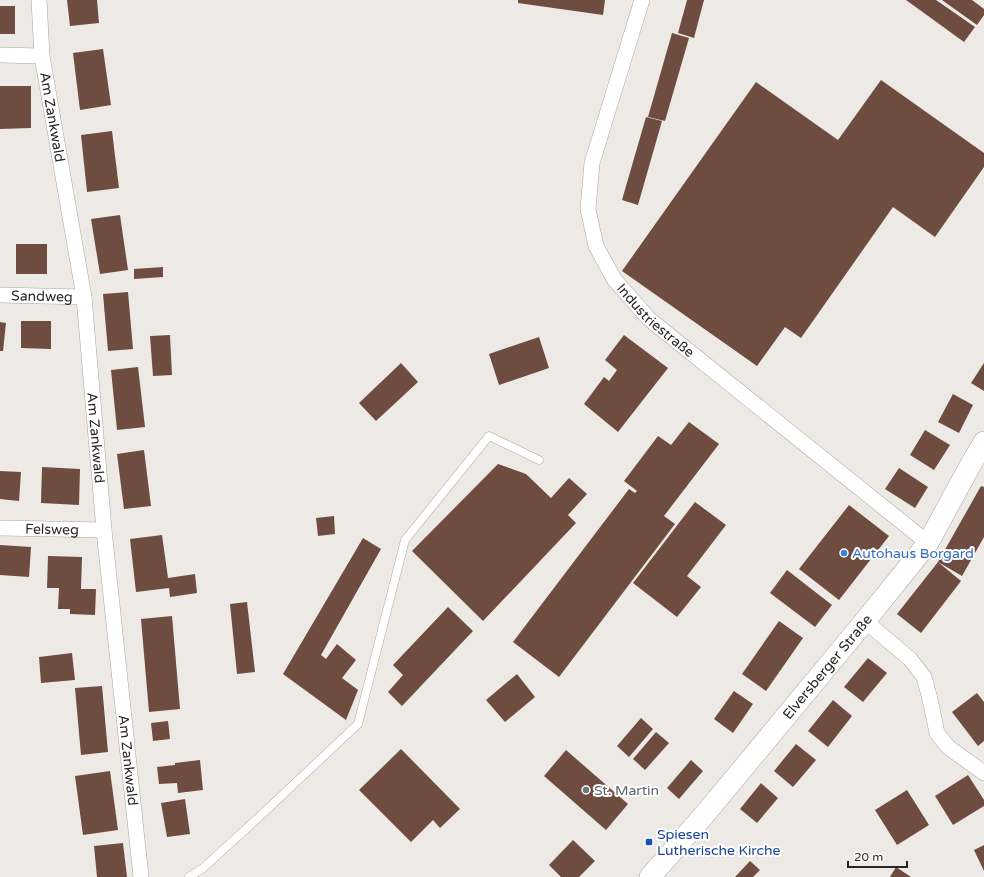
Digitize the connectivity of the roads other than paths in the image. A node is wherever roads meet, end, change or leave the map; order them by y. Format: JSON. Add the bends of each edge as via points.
{"nodes":[{"id":1,"x":39,"y":0,"type":"edge"},
{"id":2,"x":642,"y":0,"type":"edge"},
{"id":3,"x":0,"y":55,"type":"edge"},
{"id":4,"x":42,"y":56,"type":"junction"},
{"id":5,"x":0,"y":295,"type":"edge"},
{"id":6,"x":84,"y":297,"type":"junction"},
{"id":7,"x":984,"y":442,"type":"edge"},
{"id":8,"x":539,"y":460,"type":"dead end"},
{"id":9,"x":0,"y":528,"type":"edge"},
{"id":10,"x":104,"y":530,"type":"junction"},
{"id":11,"x":928,"y":543,"type":"junction"},
{"id":12,"x":865,"y":621,"type":"junction"},
{"id":13,"x":984,"y":773,"type":"edge"},
{"id":14,"x":141,"y":877,"type":"edge"},
{"id":15,"x":189,"y":877,"type":"edge"},
{"id":16,"x":650,"y":877,"type":"edge"}],
"edges":[{"from":1,"to":4,"type":"street","name":"Am Zankwald"},
{"from":2,"to":11,"type":"street","name":"Industriestraße","via":[[592,163],[588,209],[596,246],[614,279],[649,319]]},
{"from":3,"to":4,"type":"street"},
{"from":4,"to":6,"type":"street","name":"Am Zankwald"},
{"from":5,"to":6,"type":"street","name":"Sandweg"},
{"from":6,"to":10,"type":"street","name":"Am Zankwald"},
{"from":7,"to":11,"type":"street","name":"Elversberger Straße"},
{"from":8,"to":15,"type":"lane","via":[[489,436],[405,540],[358,724],[254,822],[202,869]]},
{"from":9,"to":10,"type":"street","name":"Felsweg"},
{"from":10,"to":14,"type":"street","name":"Am Zankwald"},
{"from":11,"to":12,"type":"street","name":"Elversberger Straße"},
{"from":12,"to":13,"type":"street","via":[[910,659],[924,677],[937,733],[948,747]]},
{"from":12,"to":16,"type":"street","name":"Elversberger Straße"}]}
